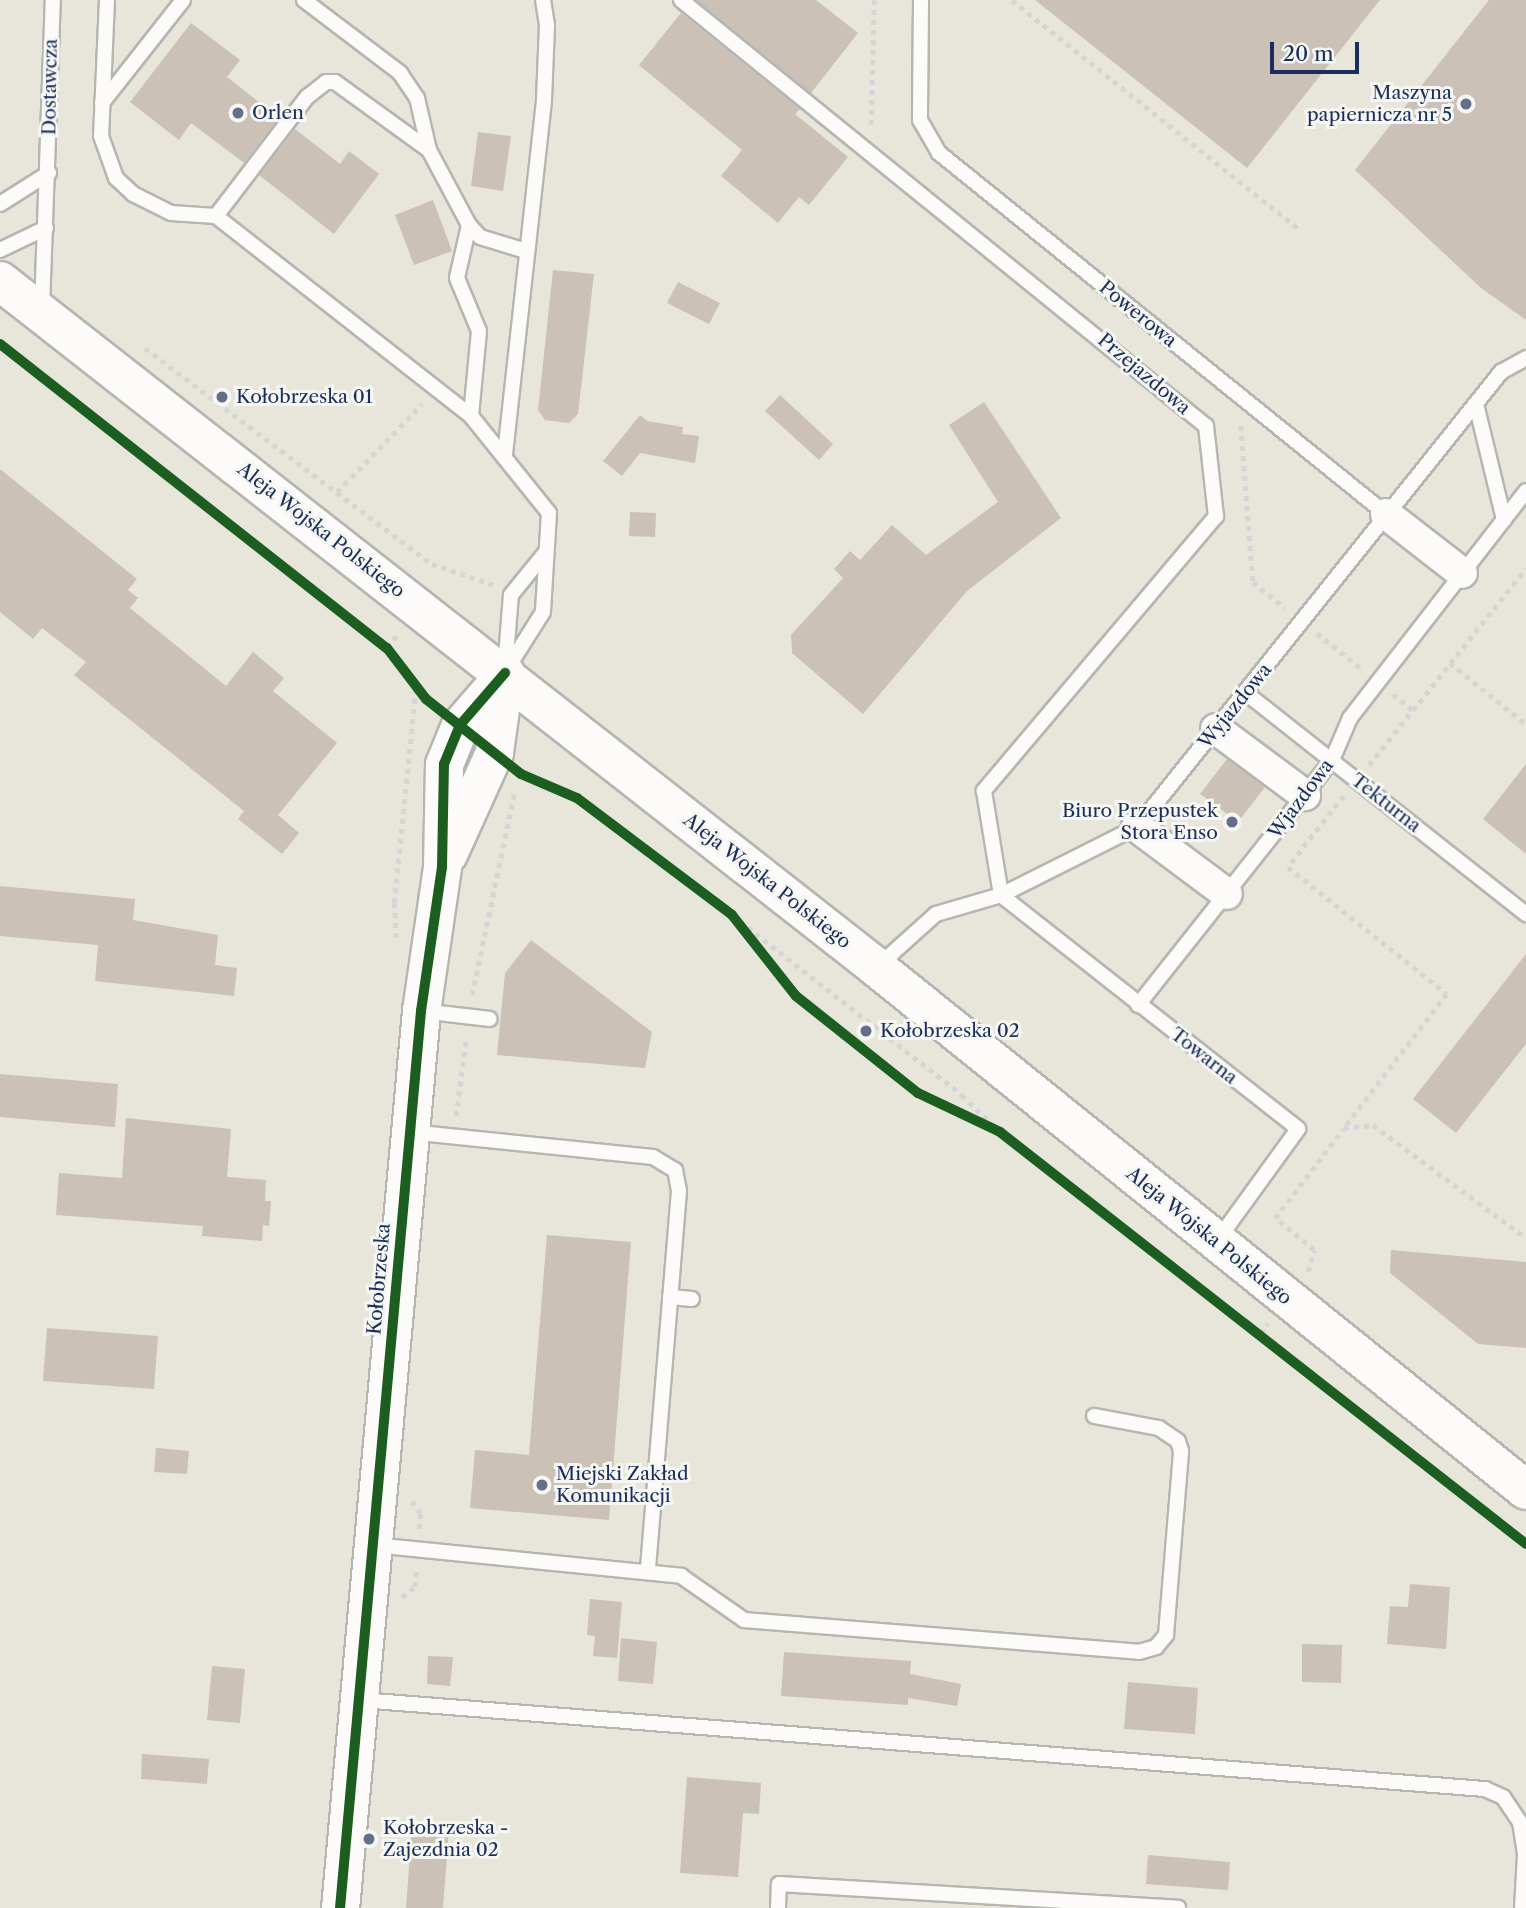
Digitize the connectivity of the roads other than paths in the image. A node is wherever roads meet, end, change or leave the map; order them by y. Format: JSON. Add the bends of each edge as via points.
{"nodes":[{"id":1,"x":53,"y":0,"type":"edge"},
{"id":2,"x":107,"y":0,"type":"edge"},
{"id":3,"x":183,"y":0,"type":"edge"},
{"id":4,"x":304,"y":0,"type":"edge"},
{"id":5,"x":543,"y":0,"type":"edge"},
{"id":6,"x":681,"y":0,"type":"edge"},
{"id":7,"x":921,"y":0,"type":"edge"},
{"id":8,"x":102,"y":103,"type":"junction"},
{"id":9,"x":429,"y":150,"type":"junction"},
{"id":10,"x":49,"y":173,"type":"junction"},
{"id":11,"x":0,"y":204,"type":"edge"},
{"id":12,"x":216,"y":216,"type":"junction"},
{"id":13,"x":469,"y":225,"type":"junction"},
{"id":14,"x":46,"y":228,"type":"junction"},
{"id":15,"x":0,"y":250,"type":"edge"},
{"id":16,"x":526,"y":251,"type":"junction"},
{"id":17,"x":0,"y":281,"type":"edge"},
{"id":18,"x":42,"y":314,"type":"junction"},
{"id":19,"x":1526,"y":358,"type":"edge"},
{"id":20,"x":1476,"y":404,"type":"junction"},
{"id":21,"x":471,"y":416,"type":"junction"},
{"id":22,"x":505,"y":454,"type":"junction"},
{"id":23,"x":1526,"y":491,"type":"edge"},
{"id":24,"x":1386,"y":514,"type":"junction"},
{"id":25,"x":1504,"y":520,"type":"junction"},
{"id":26,"x":545,"y":553,"type":"junction"},
{"id":27,"x":1462,"y":573,"type":"junction"},
{"id":28,"x":505,"y":673,"type":"junction"},
{"id":29,"x":1246,"y":693,"type":"junction"},
{"id":30,"x":1216,"y":729,"type":"junction"},
{"id":31,"x":1332,"y":760,"type":"junction"},
{"id":32,"x":1305,"y":795,"type":"junction"},
{"id":33,"x":1137,"y":827,"type":"junction"},
{"id":34,"x":1227,"y":894,"type":"junction"},
{"id":35,"x":1001,"y":895,"type":"junction"},
{"id":36,"x":1526,"y":914,"type":"edge"},
{"id":37,"x":876,"y":967,"type":"junction"},
{"id":38,"x":1138,"y":1005,"type":"junction"},
{"id":39,"x":421,"y":1011,"type":"junction"},
{"id":40,"x":490,"y":1019,"type":"dead end"},
{"id":41,"x":410,"y":1132,"type":"junction"},
{"id":42,"x":1216,"y":1242,"type":"junction"},
{"id":43,"x":670,"y":1297,"type":"junction"},
{"id":44,"x":692,"y":1299,"type":"dead end"},
{"id":45,"x":1094,"y":1416,"type":"dead end"},
{"id":46,"x":1526,"y":1490,"type":"edge"},
{"id":47,"x":373,"y":1545,"type":"junction"},
{"id":48,"x":648,"y":1572,"type":"junction"},
{"id":49,"x":359,"y":1700,"type":"junction"},
{"id":50,"x":340,"y":1908,"type":"edge"},
{"id":51,"x":778,"y":1908,"type":"edge"},
{"id":52,"x":1178,"y":1908,"type":"edge"},
{"id":53,"x":1522,"y":1908,"type":"edge"}],
"edges":[{"from":1,"to":10,"type":"lane","name":"Dostawcza"},
{"from":2,"to":8,"type":"lane"},
{"from":3,"to":8,"type":"lane"},
{"from":4,"to":9,"type":"lane","via":[[400,73],[417,98]]},
{"from":5,"to":16,"type":"lane","via":[[547,25],[544,100]]},
{"from":6,"to":35,"type":"lane","name":"Przejazdowa","via":[[1206,426],[1216,516],[984,791]]},
{"from":7,"to":24,"type":"lane","name":"Powerowa","via":[[920,120],[939,153]]},
{"from":8,"to":12,"type":"lane","via":[[101,136],[116,178],[133,194],[171,213]]},
{"from":9,"to":12,"type":"lane","via":[[335,82],[326,82],[307,97]]},
{"from":9,"to":13,"type":"lane"},
{"from":10,"to":11,"type":"lane"},
{"from":10,"to":14,"type":"lane","name":"Dostawcza"},
{"from":12,"to":21,"type":"lane"},
{"from":13,"to":16,"type":"lane","via":[[489,243]]},
{"from":13,"to":21,"type":"lane","via":[[457,278],[480,331]]},
{"from":14,"to":15,"type":"lane"},
{"from":14,"to":18,"type":"lane","name":"Dostawcza"},
{"from":16,"to":22,"type":"lane"},
{"from":17,"to":18,"type":"main road","name":"Aleja Wojska Polskiego"},
{"from":18,"to":28,"type":"main road","name":"Aleja Wojska Polskiego"},
{"from":19,"to":20,"type":"lane","name":"Wyjazdowa","via":[[1501,372]]},
{"from":20,"to":24,"type":"lane","name":"Wyjazdowa"},
{"from":20,"to":25,"type":"lane"},
{"from":21,"to":22,"type":"lane"},
{"from":22,"to":26,"type":"lane","via":[[549,513]]},
{"from":23,"to":25,"type":"lane","name":"Wjazdowa"},
{"from":24,"to":27,"type":"street","name":"Powerowa"},
{"from":24,"to":29,"type":"lane","name":"Wyjazdowa"},
{"from":25,"to":27,"type":"lane","name":"Wjazdowa"},
{"from":26,"to":28,"type":"lane","via":[[542,612]]},
{"from":26,"to":28,"type":"lane","via":[[511,595]]},
{"from":27,"to":31,"type":"lane","name":"Wjazdowa","via":[[1350,718]]},
{"from":28,"to":37,"type":"main road","name":"Aleja Wojska Polskiego"},
{"from":28,"to":39,"type":"street","name":"Kołobrzeska","via":[[494,752],[442,867]]},
{"from":29,"to":30,"type":"lane","name":"Wyjazdowa"},
{"from":29,"to":31,"type":"lane","name":"Tekturna"},
{"from":30,"to":32,"type":"street"},
{"from":30,"to":33,"type":"lane","name":"Wyjazdowa"},
{"from":31,"to":32,"type":"lane","name":"Wjazdowa"},
{"from":31,"to":36,"type":"lane","name":"Tekturna"},
{"from":32,"to":34,"type":"lane","name":"Wjazdowa"},
{"from":33,"to":34,"type":"street"},
{"from":33,"to":35,"type":"lane","name":"Wyjazdowa"},
{"from":34,"to":38,"type":"lane","name":"Wjazdowa"},
{"from":35,"to":37,"type":"lane","name":"Wyjazdowa","via":[[936,914]]},
{"from":35,"to":38,"type":"lane","name":"Towarna"},
{"from":37,"to":42,"type":"main road","name":"Aleja Wojska Polskiego"},
{"from":38,"to":42,"type":"lane","name":"Towarna","via":[[1298,1129]]},
{"from":39,"to":40,"type":"lane"},
{"from":39,"to":41,"type":"street","name":"Kołobrzeska"},
{"from":41,"to":43,"type":"lane","via":[[665,1162],[675,1170],[679,1191]]},
{"from":41,"to":47,"type":"street","name":"Kołobrzeska"},
{"from":42,"to":46,"type":"main road","name":"Aleja Wojska Polskiego"},
{"from":43,"to":44,"type":"lane"},
{"from":43,"to":48,"type":"lane"},
{"from":45,"to":48,"type":"lane","via":[[1159,1428],[1178,1441],[1181,1451],[1166,1635],[1156,1647],[1139,1652],[744,1620],[692,1582]]},
{"from":47,"to":48,"type":"lane"},
{"from":47,"to":49,"type":"street","name":"Kołobrzeska"},
{"from":49,"to":50,"type":"street","name":"Kołobrzeska"},
{"from":49,"to":53,"type":"lane","via":[[1485,1789],[1503,1797],[1520,1822],[1525,1855]]},
{"from":51,"to":52,"type":"lane","via":[[779,1884]]}]}
